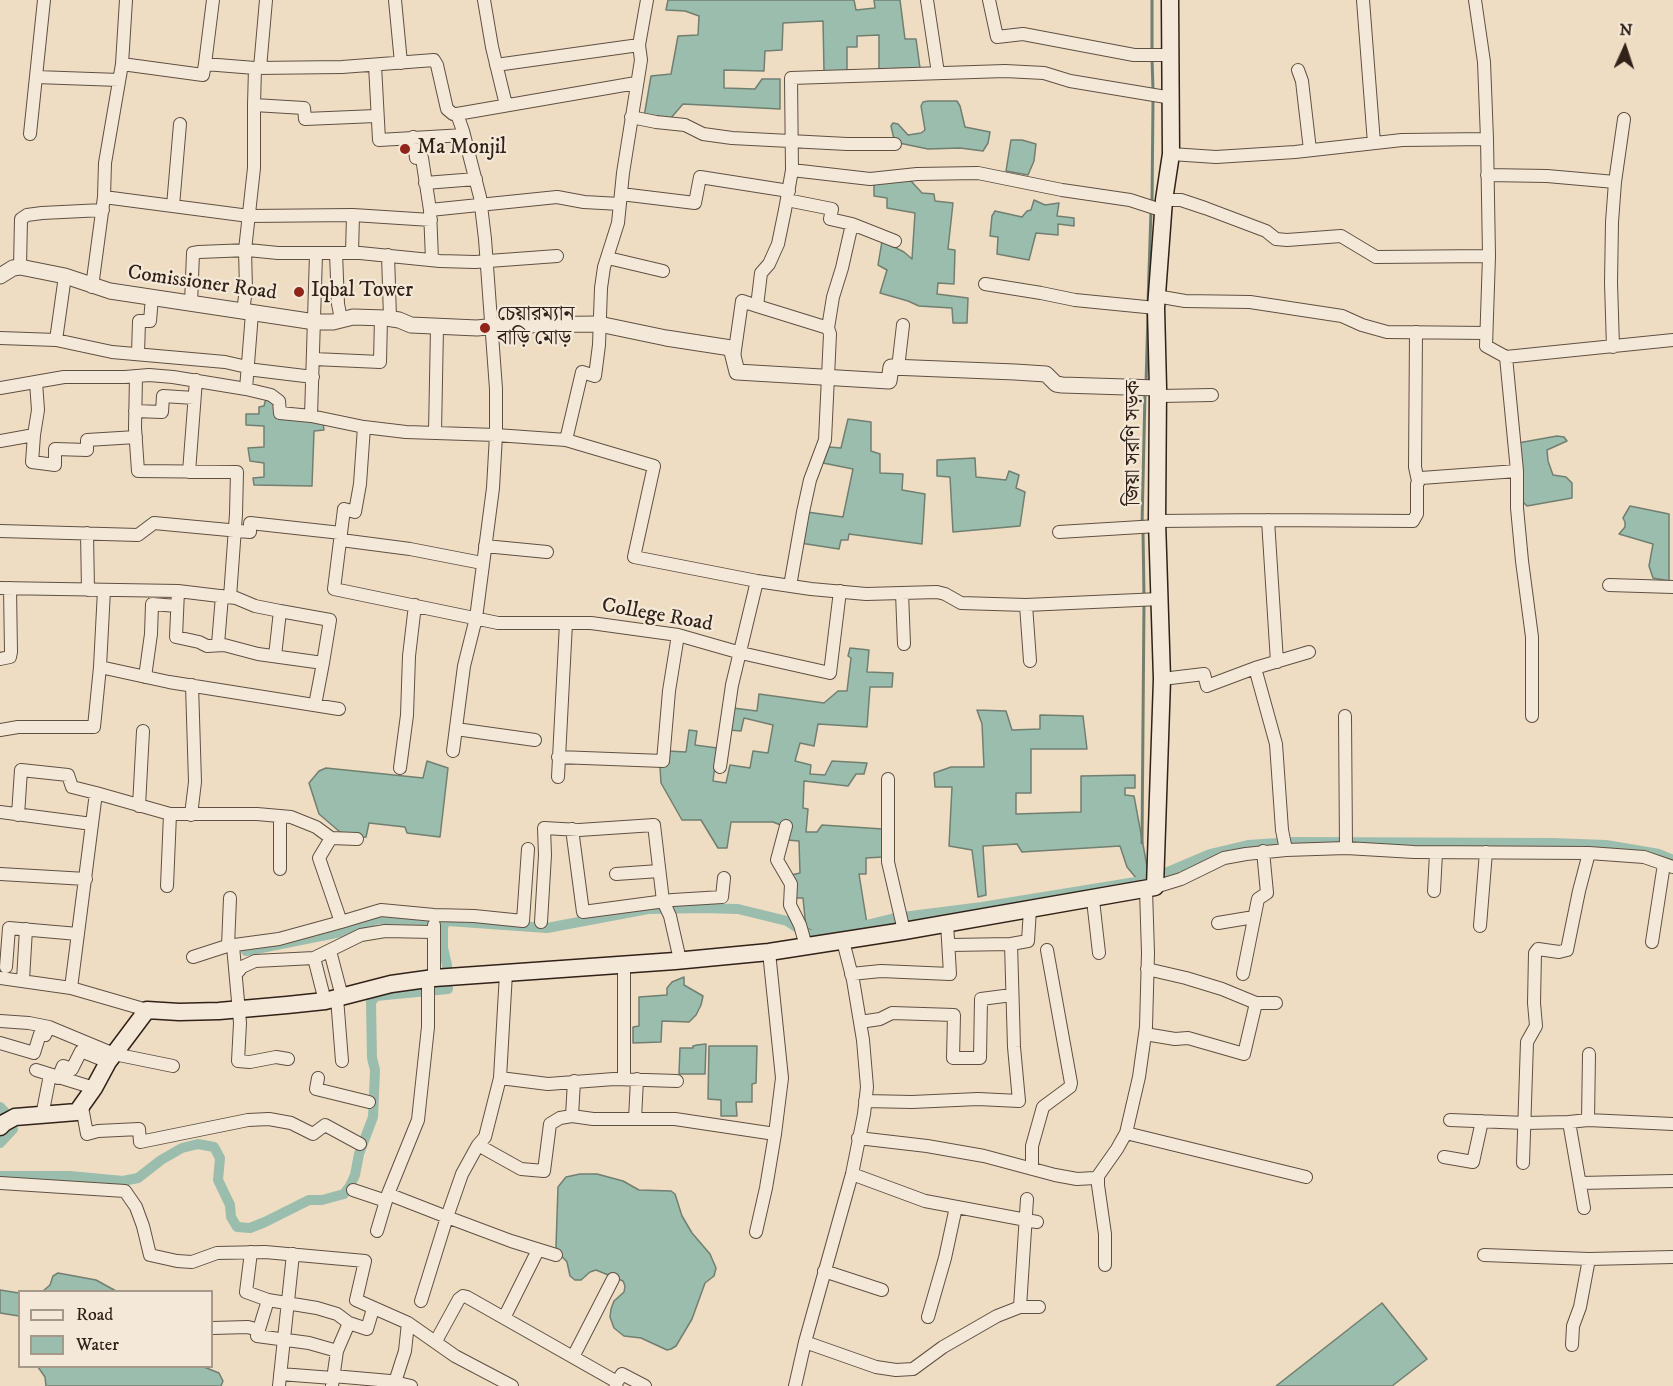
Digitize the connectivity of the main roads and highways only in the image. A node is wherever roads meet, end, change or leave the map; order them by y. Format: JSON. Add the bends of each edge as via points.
{"nodes":[{"id":1,"x":1170,"y":0,"type":"edge"},
{"id":2,"x":6,"y":1122,"type":"edge"}],
"edges":[{"from":1,"to":2,"type":"main road","name":"জিয়া সরণি সড়ক","via":[[1171,154],[1156,302],[1162,679],[1152,887],[769,952],[462,976],[432,984],[391,984],[239,1009],[147,1010],[77,1112]]}]}
